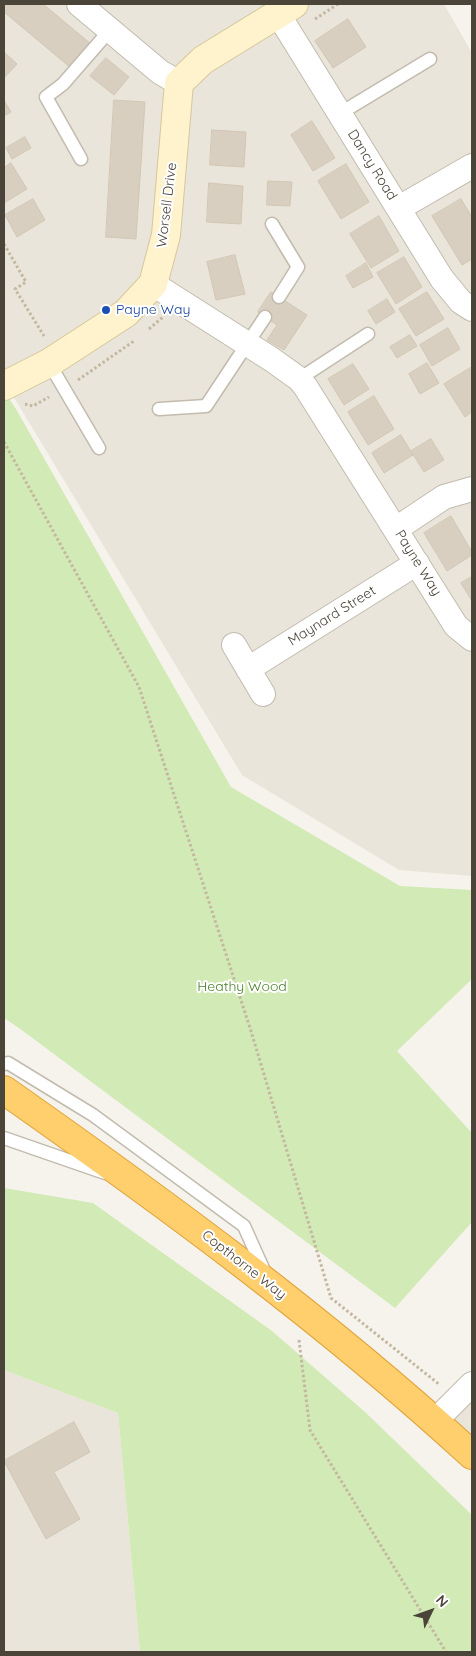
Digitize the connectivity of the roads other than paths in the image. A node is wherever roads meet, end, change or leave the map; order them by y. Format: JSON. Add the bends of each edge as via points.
{"nodes":[{"id":1,"x":79,"y":4,"type":"edge"},
{"id":2,"x":286,"y":9,"type":"edge"},
{"id":3,"x":110,"y":30,"type":"junction"},
{"id":4,"x":430,"y":59,"type":"dead end"},
{"id":5,"x":179,"y":83,"type":"junction"},
{"id":6,"x":339,"y":114,"type":"junction"},
{"id":7,"x":82,"y":159,"type":"dead end"},
{"id":8,"x":472,"y":166,"type":"edge"},
{"id":9,"x":399,"y":208,"type":"junction"},
{"id":10,"x":272,"y":224,"type":"dead end"},
{"id":11,"x":153,"y":284,"type":"junction"},
{"id":12,"x":279,"y":297,"type":"dead end"},
{"id":13,"x":472,"y":309,"type":"edge"},
{"id":14,"x":266,"y":317,"type":"dead end"},
{"id":15,"x":368,"y":334,"type":"dead end"},
{"id":16,"x":248,"y":345,"type":"junction"},
{"id":17,"x":48,"y":351,"type":"junction"},
{"id":18,"x":299,"y":378,"type":"junction"},
{"id":19,"x":4,"y":386,"type":"edge"},
{"id":20,"x":159,"y":409,"type":"dead end"},
{"id":21,"x":99,"y":448,"type":"dead end"},
{"id":22,"x":472,"y":489,"type":"edge"},
{"id":23,"x":396,"y":529,"type":"junction"},
{"id":24,"x":417,"y":563,"type":"junction"},
{"id":25,"x":472,"y":639,"type":"edge"},
{"id":26,"x":234,"y":645,"type":"dead end"},
{"id":27,"x":248,"y":669,"type":"junction"},
{"id":28,"x":263,"y":694,"type":"dead end"},
{"id":29,"x":4,"y":1064,"type":"edge"},
{"id":30,"x":4,"y":1090,"type":"edge"},
{"id":31,"x":4,"y":1138,"type":"edge"},
{"id":32,"x":140,"y":1186,"type":"junction"},
{"id":33,"x":271,"y":1287,"type":"junction"},
{"id":34,"x":472,"y":1384,"type":"edge"},
{"id":35,"x":435,"y":1421,"type":"junction"},
{"id":36,"x":472,"y":1455,"type":"edge"}],
"edges":[{"from":1,"to":3,"type":"street"},
{"from":2,"to":5,"type":"street","via":[[203,60]]},
{"from":2,"to":6,"type":"street","name":"Dancy Road"},
{"from":3,"to":5,"type":"street","via":[[160,72]]},
{"from":3,"to":7,"type":"lane","via":[[63,84],[46,97]]},
{"from":4,"to":6,"type":"lane"},
{"from":5,"to":11,"type":"street","name":"Worsell Drive","via":[[166,236]]},
{"from":6,"to":9,"type":"street","name":"Dancy Road"},
{"from":8,"to":9,"type":"street"},
{"from":9,"to":13,"type":"street","name":"Dancy Road","via":[[442,279],[461,302]]},
{"from":10,"to":12,"type":"lane","via":[[298,266]]},
{"from":11,"to":16,"type":"street","name":"Payne Way"},
{"from":11,"to":17,"type":"street","name":"Worsell Drive","via":[[126,313]]},
{"from":14,"to":16,"type":"lane"},
{"from":15,"to":18,"type":"lane"},
{"from":16,"to":18,"type":"street","name":"Payne Way"},
{"from":16,"to":20,"type":"lane","via":[[206,406]]},
{"from":17,"to":19,"type":"street","name":"Worsell Drive"},
{"from":17,"to":21,"type":"lane"},
{"from":18,"to":23,"type":"street","name":"Payne Way"},
{"from":22,"to":23,"type":"street","via":[[444,497]]},
{"from":23,"to":24,"type":"street","name":"Payne Way"},
{"from":24,"to":25,"type":"street","name":"Payne Way","via":[[456,626]]},
{"from":24,"to":27,"type":"street","name":"Maynard Street"},
{"from":26,"to":27,"type":"street"},
{"from":27,"to":28,"type":"street"},
{"from":29,"to":33,"type":"lane","via":[[8,1063],[93,1115],[244,1226]]},
{"from":30,"to":32,"type":"highway","name":"Copthorne Way"},
{"from":31,"to":32,"type":"lane"},
{"from":32,"to":33,"type":"highway","name":"Copthorne Way"},
{"from":33,"to":35,"type":"highway","name":"Copthorne Way"},
{"from":34,"to":35,"type":"street"},
{"from":35,"to":36,"type":"highway","name":"Copthorne Way"}]}
